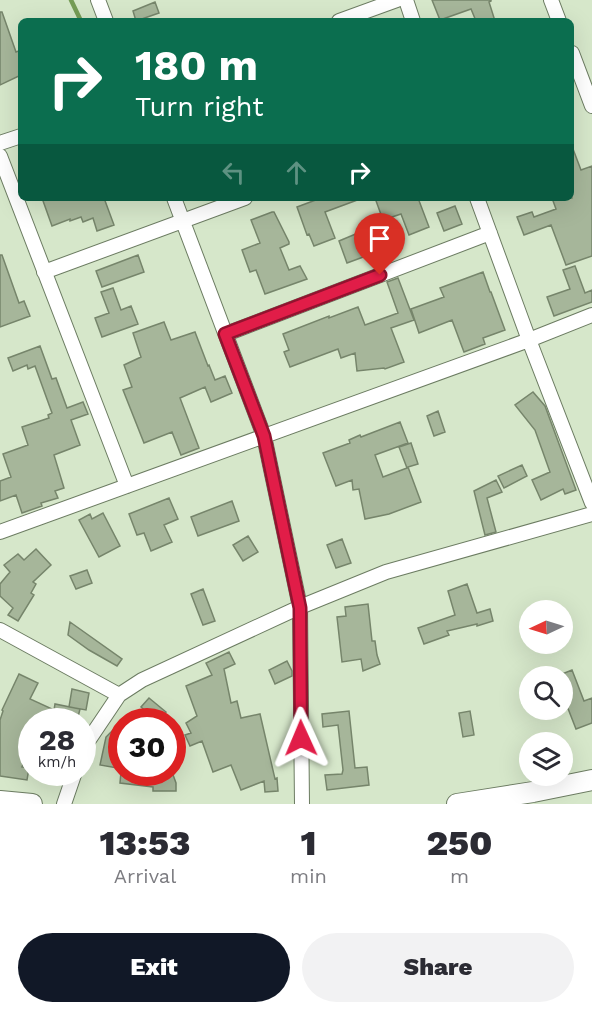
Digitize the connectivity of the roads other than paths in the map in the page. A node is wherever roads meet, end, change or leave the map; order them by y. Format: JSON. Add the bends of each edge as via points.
{"nodes":[{"id":1,"x":98,"y":0,"type":"edge"},
{"id":2,"x":397,"y":0,"type":"edge"},
{"id":3,"x":405,"y":0,"type":"edge"},
{"id":4,"x":551,"y":0,"type":"edge"},
{"id":5,"x":105,"y":18,"type":"edge"},
{"id":6,"x":347,"y":18,"type":"edge"},
{"id":7,"x":412,"y":18,"type":"edge"},
{"id":8,"x":558,"y":18,"type":"edge"},
{"id":9,"x":574,"y":57,"type":"edge"},
{"id":10,"x":592,"y":106,"type":"edge"},
{"id":11,"x":18,"y":137,"type":"edge"},
{"id":12,"x":0,"y":143,"type":"edge"},
{"id":13,"x":0,"y":156,"type":"edge"},
{"id":14,"x":175,"y":201,"type":"edge"},
{"id":15,"x":237,"y":201,"type":"edge"},
{"id":16,"x":478,"y":201,"type":"edge"},
{"id":17,"x":183,"y":221,"type":"junction"},
{"id":18,"x":490,"y":233,"type":"junction"},
{"id":19,"x":44,"y":272,"type":"junction"},
{"id":20,"x":592,"y":315,"type":"edge"},
{"id":21,"x":225,"y":334,"type":"junction"},
{"id":22,"x":529,"y":340,"type":"junction"},
{"id":23,"x":264,"y":436,"type":"junction"},
{"id":24,"x":127,"y":486,"type":"junction"},
{"id":25,"x":592,"y":503,"type":"edge"},
{"id":26,"x":592,"y":514,"type":"edge"},
{"id":27,"x":0,"y":531,"type":"edge"},
{"id":28,"x":300,"y":608,"type":"junction"},
{"id":29,"x":0,"y":630,"type":"edge"},
{"id":30,"x":119,"y":695,"type":"junction"},
{"id":31,"x":96,"y":729,"type":"edge"},
{"id":32,"x":592,"y":780,"type":"edge"},
{"id":33,"x":70,"y":786,"type":"edge"},
{"id":34,"x":0,"y":801,"type":"edge"},
{"id":35,"x":32,"y":804,"type":"edge"},
{"id":36,"x":64,"y":804,"type":"edge"},
{"id":37,"x":302,"y":804,"type":"edge"},
{"id":38,"x":457,"y":804,"type":"edge"}],
"edges":[{"from":1,"to":5,"type":"street"},
{"from":2,"to":6,"type":"street"},
{"from":3,"to":7,"type":"street"},
{"from":4,"to":8,"type":"street"},
{"from":9,"to":10,"type":"street"},
{"from":11,"to":12,"type":"street"},
{"from":13,"to":19,"type":"street"},
{"from":14,"to":17,"type":"street"},
{"from":15,"to":17,"type":"street"},
{"from":16,"to":18,"type":"street"},
{"from":17,"to":19,"type":"street"},
{"from":17,"to":21,"type":"street"},
{"from":18,"to":21,"type":"street"},
{"from":18,"to":22,"type":"street"},
{"from":19,"to":24,"type":"street"},
{"from":20,"to":22,"type":"street"},
{"from":21,"to":23,"type":"street"},
{"from":22,"to":23,"type":"street"},
{"from":22,"to":25,"type":"street"},
{"from":23,"to":24,"type":"street"},
{"from":23,"to":28,"type":"street"},
{"from":24,"to":27,"type":"street"},
{"from":26,"to":28,"type":"street","via":[[386,572]]},
{"from":28,"to":30,"type":"street","via":[[142,680]]},
{"from":28,"to":37,"type":"street"},
{"from":29,"to":30,"type":"street"},
{"from":30,"to":31,"type":"street"},
{"from":32,"to":38,"type":"street"},
{"from":33,"to":36,"type":"street"},
{"from":34,"to":35,"type":"street"}]}
